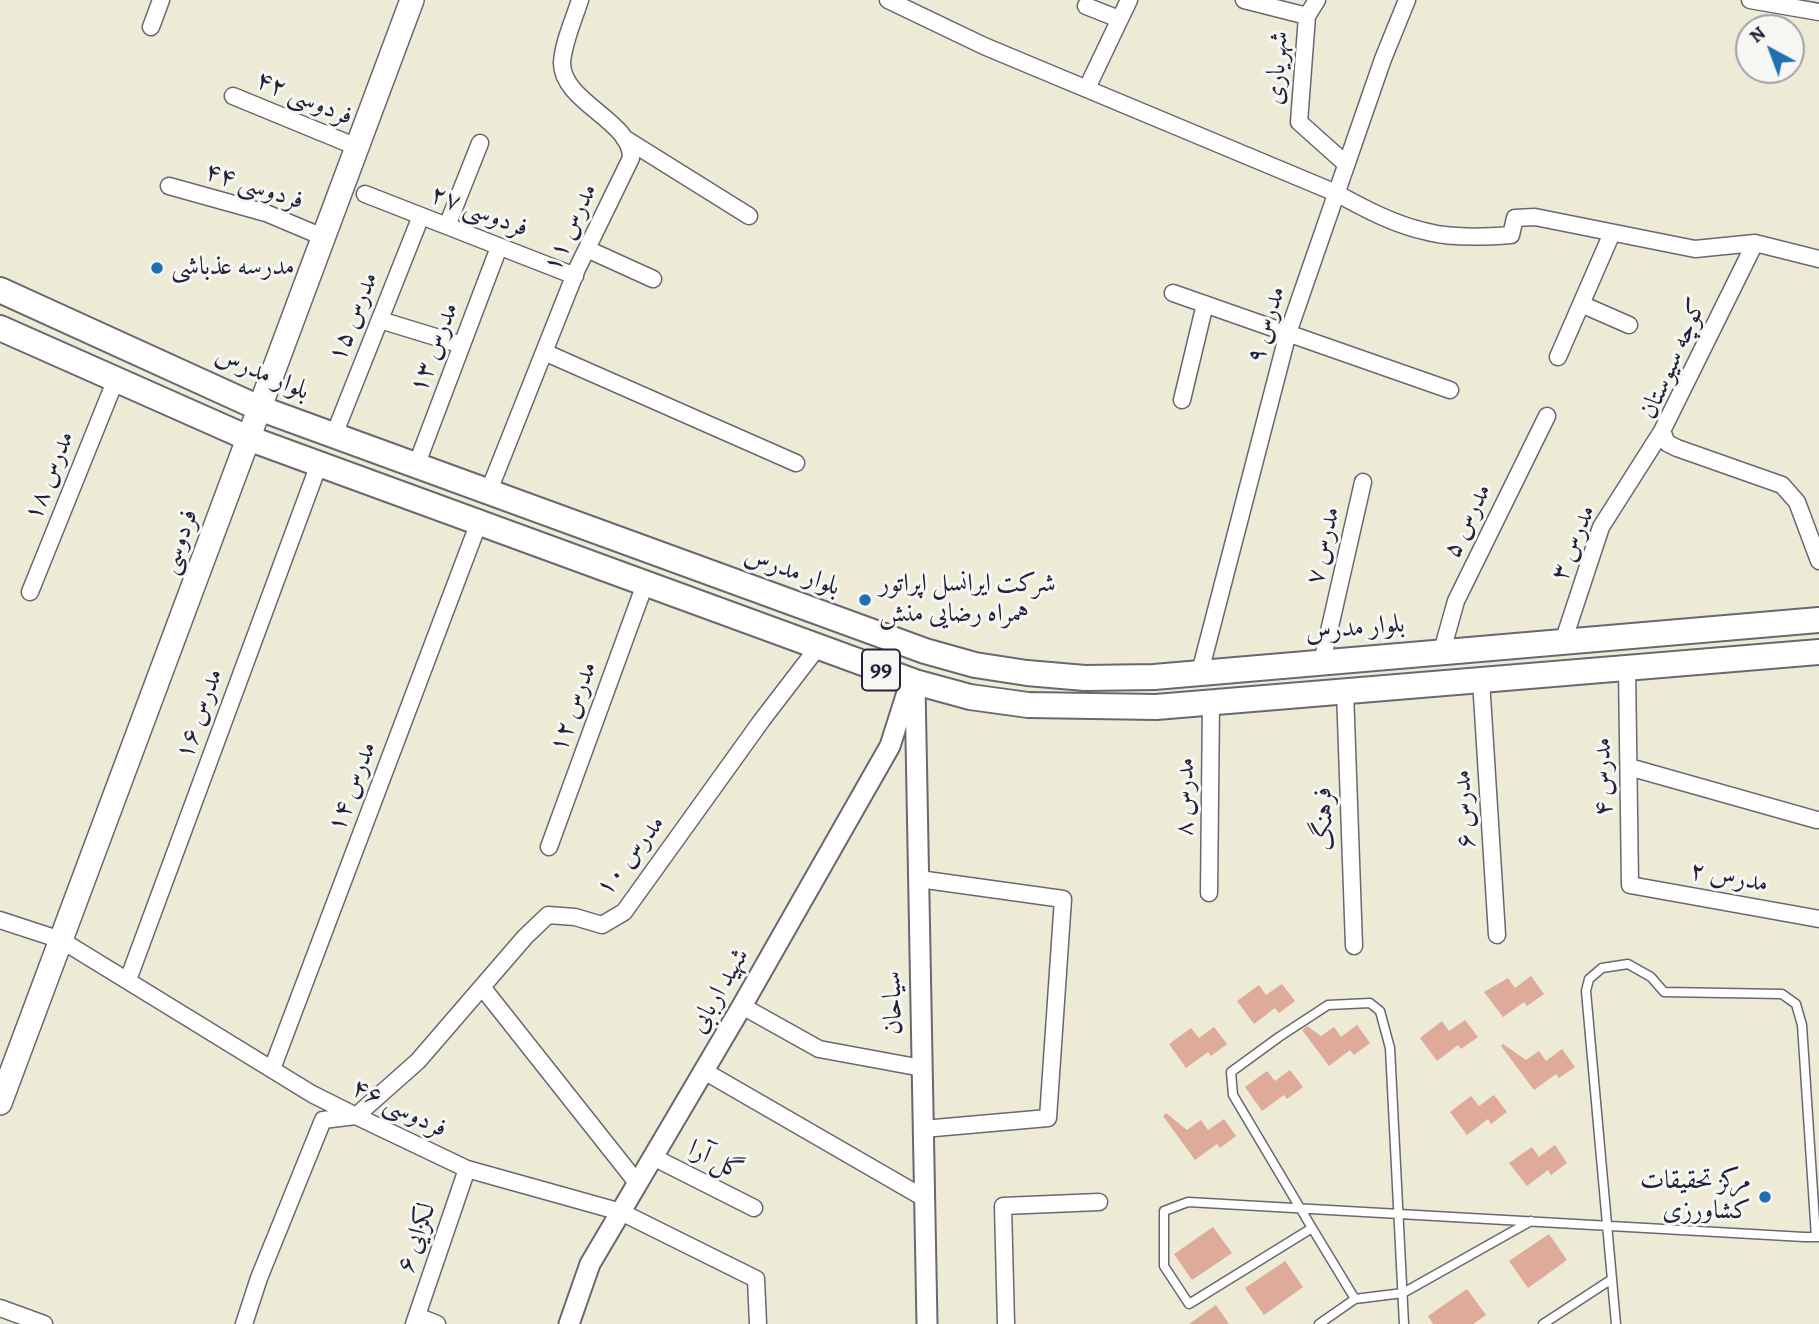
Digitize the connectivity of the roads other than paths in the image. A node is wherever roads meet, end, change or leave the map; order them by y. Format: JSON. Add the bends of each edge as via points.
{"nodes":[{"id":1,"x":161,"y":0,"type":"edge"},
{"id":2,"x":412,"y":0,"type":"edge"},
{"id":3,"x":580,"y":0,"type":"edge"},
{"id":4,"x":888,"y":0,"type":"edge"},
{"id":5,"x":1129,"y":0,"type":"edge"},
{"id":6,"x":1244,"y":0,"type":"edge"},
{"id":7,"x":1317,"y":0,"type":"edge"},
{"id":8,"x":1407,"y":0,"type":"edge"},
{"id":9,"x":1750,"y":0,"type":"edge"},
{"id":10,"x":1086,"y":6,"type":"dead end"},
{"id":11,"x":1819,"y":12,"type":"edge"},
{"id":12,"x":1307,"y":16,"type":"junction"},
{"id":13,"x":1119,"y":19,"type":"junction"},
{"id":14,"x":151,"y":27,"type":"dead end"},
{"id":15,"x":1087,"y":88,"type":"junction"},
{"id":16,"x":233,"y":96,"type":"dead end"},
{"id":17,"x":624,"y":138,"type":"junction"},
{"id":18,"x":480,"y":143,"type":"dead end"},
{"id":19,"x":357,"y":147,"type":"junction"},
{"id":20,"x":1346,"y":164,"type":"junction"},
{"id":21,"x":169,"y":186,"type":"dead end"},
{"id":22,"x":1336,"y":193,"type":"junction"},
{"id":23,"x":365,"y":194,"type":"dead end"},
{"id":24,"x":421,"y":216,"type":"junction"},
{"id":25,"x":749,"y":216,"type":"dead end"},
{"id":26,"x":447,"y":226,"type":"junction"},
{"id":27,"x":1612,"y":233,"type":"junction"},
{"id":28,"x":323,"y":237,"type":"junction"},
{"id":29,"x":1755,"y":243,"type":"junction"},
{"id":30,"x":499,"y":247,"type":"junction"},
{"id":31,"x":587,"y":249,"type":"junction"},
{"id":32,"x":1819,"y":259,"type":"edge"},
{"id":33,"x":575,"y":276,"type":"junction"},
{"id":34,"x":653,"y":279,"type":"dead end"},
{"id":35,"x":0,"y":290,"type":"edge"},
{"id":36,"x":1173,"y":293,"type":"dead end"},
{"id":37,"x":1205,"y":304,"type":"junction"},
{"id":38,"x":1581,"y":304,"type":"junction"},
{"id":39,"x":380,"y":320,"type":"junction"},
{"id":40,"x":1629,"y":325,"type":"dead end"},
{"id":41,"x":1288,"y":332,"type":"junction"},
{"id":42,"x":1,"y":333,"type":"edge"},
{"id":43,"x":462,"y":345,"type":"junction"},
{"id":44,"x":544,"y":352,"type":"junction"},
{"id":45,"x":1558,"y":357,"type":"dead end"},
{"id":46,"x":116,"y":379,"type":"junction"},
{"id":47,"x":1450,"y":390,"type":"dead end"},
{"id":48,"x":1182,"y":400,"type":"dead end"},
{"id":49,"x":259,"y":408,"type":"junction"},
{"id":50,"x":1547,"y":416,"type":"dead end"},
{"id":51,"x":1662,"y":431,"type":"junction"},
{"id":52,"x":334,"y":435,"type":"junction"},
{"id":53,"x":248,"y":438,"type":"junction"},
{"id":54,"x":796,"y":463,"type":"dead end"},
{"id":55,"x":319,"y":464,"type":"junction"},
{"id":56,"x":416,"y":466,"type":"junction"},
{"id":57,"x":1363,"y":482,"type":"dead end"},
{"id":58,"x":488,"y":493,"type":"junction"},
{"id":59,"x":479,"y":523,"type":"junction"},
{"id":60,"x":1819,"y":561,"type":"edge"},
{"id":61,"x":645,"y":584,"type":"junction"},
{"id":62,"x":30,"y":592,"type":"dead end"},
{"id":63,"x":1819,"y":620,"type":"edge"},
{"id":64,"x":1751,"y":626,"type":"junction"},
{"id":65,"x":1563,"y":642,"type":"junction"},
{"id":66,"x":818,"y":647,"type":"junction"},
{"id":67,"x":1442,"y":652,"type":"junction"},
{"id":68,"x":1819,"y":652,"type":"edge"},
{"id":69,"x":1753,"y":657,"type":"junction"},
{"id":70,"x":1322,"y":662,"type":"junction"},
{"id":71,"x":1627,"y":668,"type":"junction"},
{"id":72,"x":1200,"y":672,"type":"junction"},
{"id":73,"x":1482,"y":680,"type":"junction"},
{"id":74,"x":913,"y":681,"type":"junction"},
{"id":75,"x":1345,"y":691,"type":"junction"},
{"id":76,"x":1212,"y":702,"type":"junction"},
{"id":77,"x":895,"y":729,"type":"junction"},
{"id":78,"x":916,"y":733,"type":"junction"},
{"id":79,"x":1629,"y":767,"type":"junction"},
{"id":80,"x":1818,"y":820,"type":"edge"},
{"id":81,"x":549,"y":847,"type":"dead end"},
{"id":82,"x":919,"y":879,"type":"junction"},
{"id":83,"x":1630,"y":885,"type":"joint"},
{"id":84,"x":1209,"y":893,"type":"dead end"},
{"id":85,"x":1819,"y":919,"type":"edge"},
{"id":86,"x":0,"y":920,"type":"edge"},
{"id":87,"x":1497,"y":935,"type":"dead end"},
{"id":88,"x":61,"y":940,"type":"junction"},
{"id":89,"x":1353,"y":946,"type":"dead end"},
{"id":90,"x":128,"y":980,"type":"junction"},
{"id":91,"x":482,"y":987,"type":"junction"},
{"id":92,"x":742,"y":1006,"type":"junction"},
{"id":93,"x":922,"y":1068,"type":"junction"},
{"id":94,"x":272,"y":1069,"type":"junction"},
{"id":95,"x":704,"y":1071,"type":"junction"},
{"id":96,"x":0,"y":1103,"type":"edge"},
{"id":97,"x":356,"y":1116,"type":"junction"},
{"id":98,"x":923,"y":1129,"type":"junction"},
{"id":99,"x":653,"y":1157,"type":"junction"},
{"id":100,"x":467,"y":1169,"type":"junction"},
{"id":101,"x":638,"y":1184,"type":"junction"},
{"id":102,"x":924,"y":1198,"type":"junction"},
{"id":103,"x":1100,"y":1202,"type":"dead end"},
{"id":104,"x":754,"y":1208,"type":"dead end"},
{"id":105,"x":1298,"y":1209,"type":"junction"},
{"id":106,"x":621,"y":1212,"type":"junction"},
{"id":107,"x":1400,"y":1214,"type":"junction"},
{"id":108,"x":1531,"y":1221,"type":"junction"},
{"id":109,"x":1606,"y":1226,"type":"junction"},
{"id":110,"x":1312,"y":1228,"type":"junction"},
{"id":111,"x":1817,"y":1237,"type":"edge"},
{"id":112,"x":1612,"y":1279,"type":"junction"},
{"id":113,"x":1403,"y":1293,"type":"junction"},
{"id":114,"x":1355,"y":1299,"type":"junction"},
{"id":115,"x":0,"y":1308,"type":"edge"},
{"id":116,"x":416,"y":1320,"type":"edge"},
{"id":117,"x":44,"y":1324,"type":"edge"},
{"id":118,"x":244,"y":1324,"type":"edge"},
{"id":119,"x":437,"y":1324,"type":"edge"},
{"id":120,"x":569,"y":1324,"type":"edge"},
{"id":121,"x":758,"y":1324,"type":"edge"},
{"id":122,"x":927,"y":1324,"type":"edge"},
{"id":123,"x":1006,"y":1324,"type":"edge"},
{"id":124,"x":1319,"y":1324,"type":"edge"},
{"id":125,"x":1404,"y":1324,"type":"edge"},
{"id":126,"x":1543,"y":1324,"type":"edge"},
{"id":127,"x":1616,"y":1324,"type":"edge"}],
"edges":[{"from":1,"to":14,"type":"street"},
{"from":2,"to":19,"type":"main road","name":"فردوسی"},
{"from":3,"to":17,"type":"street","via":[[563,70],[575,90]]},
{"from":4,"to":15,"type":"street"},
{"from":5,"to":13,"type":"street"},
{"from":6,"to":12,"type":"street"},
{"from":7,"to":12,"type":"street","name":"شهریاری"},
{"from":8,"to":20,"type":"street","name":"مدرس ۹"},
{"from":9,"to":11,"type":"street"},
{"from":10,"to":13,"type":"street"},
{"from":12,"to":20,"type":"street","name":"شهریاری","via":[[1299,122]]},
{"from":13,"to":15,"type":"street"},
{"from":15,"to":22,"type":"street"},
{"from":16,"to":19,"type":"street","name":"فردوسی ۴۲"},
{"from":17,"to":25,"type":"street"},
{"from":17,"to":31,"type":"street","name":"مدرس ۱۱","via":[[631,158]]},
{"from":18,"to":26,"type":"street"},
{"from":19,"to":28,"type":"main road","name":"فردوسی"},
{"from":20,"to":22,"type":"street","name":"مدرس ۹"},
{"from":21,"to":28,"type":"street","name":"فردوسی ۴۴","via":[[266,213]]},
{"from":22,"to":27,"type":"street","via":[[1368,211],[1429,233],[1511,235],[1514,218],[1535,217]]},
{"from":22,"to":41,"type":"street","name":"مدرس ۹"},
{"from":23,"to":24,"type":"street","name":"فردوسی ۲۷"},
{"from":24,"to":26,"type":"street","name":"فردوسی ۲۷"},
{"from":24,"to":39,"type":"street","name":"مدرس ۱۵"},
{"from":26,"to":30,"type":"street","name":"فردوسی ۲۷"},
{"from":27,"to":29,"type":"street","via":[[1695,249]]},
{"from":27,"to":38,"type":"street"},
{"from":28,"to":49,"type":"main road","name":"فردوسی"},
{"from":29,"to":32,"type":"street"},
{"from":29,"to":51,"type":"street","name":"کوچه سیوستان"},
{"from":30,"to":33,"type":"street","name":"فردوسی ۲۷"},
{"from":30,"to":43,"type":"street","name":"مدرس ۱۳"},
{"from":31,"to":33,"type":"street","name":"مدرس ۱۱"},
{"from":31,"to":34,"type":"street"},
{"from":33,"to":44,"type":"street","name":"مدرس ۱۱"},
{"from":35,"to":49,"type":"main road","name":"بلوار مدرس","number":"99"},
{"from":36,"to":37,"type":"street"},
{"from":37,"to":41,"type":"street"},
{"from":37,"to":48,"type":"street"},
{"from":38,"to":40,"type":"street"},
{"from":38,"to":45,"type":"street"},
{"from":39,"to":43,"type":"street"},
{"from":39,"to":52,"type":"street","name":"مدرس ۱۵"},
{"from":41,"to":47,"type":"street"},
{"from":41,"to":72,"type":"street","name":"مدرس ۹"},
{"from":42,"to":46,"type":"main road","number":"99"},
{"from":43,"to":56,"type":"street","name":"مدرس ۱۳"},
{"from":44,"to":54,"type":"street"},
{"from":44,"to":58,"type":"street","name":"مدرس ۱۱"},
{"from":46,"to":53,"type":"main road","number":"99"},
{"from":46,"to":62,"type":"street","name":"مدرس ۱۸"},
{"from":49,"to":52,"type":"main road","name":"بلوار مدرس","number":"99"},
{"from":49,"to":53,"type":"main road","name":"فردوسی"},
{"from":50,"to":67,"type":"street","name":"مدرس ۵","via":[[1456,601]]},
{"from":51,"to":60,"type":"street","name":"کوچه سیوستان","via":[[1667,443],[1677,448],[1782,485],[1797,502]]},
{"from":51,"to":65,"type":"street","name":"مدرس ۳","via":[[1601,527]]},
{"from":52,"to":56,"type":"main road","name":"بلوار مدرس","number":"99"},
{"from":53,"to":55,"type":"main road","number":"99"},
{"from":53,"to":88,"type":"main road","name":"فردوسی"},
{"from":55,"to":59,"type":"main road","number":"99"},
{"from":55,"to":90,"type":"street","name":"مدرس ۱۶"},
{"from":56,"to":58,"type":"main road","name":"بلوار مدرس","number":"99"},
{"from":57,"to":70,"type":"street","name":"مدرس ۷"},
{"from":58,"to":72,"type":"main road","name":"بلوار مدرس","number":"99","via":[[975,665],[1085,678]]},
{"from":59,"to":61,"type":"main road","number":"99"},
{"from":59,"to":94,"type":"street","name":"مدرس ۱۴"},
{"from":61,"to":66,"type":"main road","number":"99"},
{"from":61,"to":81,"type":"street","name":"مدرس ۱۲"},
{"from":63,"to":64,"type":"main road","name":"بلوار مدرس","number":"99"},
{"from":64,"to":65,"type":"main road","name":"بلوار مدرس","number":"99"},
{"from":64,"to":69,"type":"main road"},
{"from":65,"to":67,"type":"main road","name":"بلوار مدرس","number":"99"},
{"from":66,"to":74,"type":"main road","number":"99"},
{"from":66,"to":91,"type":"street","name":"مدرس ۱۰","via":[[624,912],[602,925],[548,915]]},
{"from":67,"to":70,"type":"main road","name":"بلوار مدرس","number":"99"},
{"from":68,"to":69,"type":"main road","number":"99"},
{"from":69,"to":71,"type":"main road","number":"99"},
{"from":70,"to":72,"type":"main road","name":"بلوار مدرس","number":"99"},
{"from":71,"to":73,"type":"main road","number":"99"},
{"from":71,"to":79,"type":"street","name":"مدرس ۴"},
{"from":73,"to":75,"type":"main road","number":"99"},
{"from":73,"to":87,"type":"street","name":"مدرس ۶"},
{"from":74,"to":76,"type":"main road","number":"99","via":[[970,697],[1028,705],[1156,707]]},
{"from":74,"to":77,"type":"street","name":"شهید اربابی"},
{"from":74,"to":78,"type":"street","name":"سیاحان"},
{"from":75,"to":76,"type":"main road","number":"99"},
{"from":75,"to":89,"type":"street","name":"فرهنگ"},
{"from":76,"to":84,"type":"street","name":"مدرس ۸"},
{"from":77,"to":78,"type":"street"},
{"from":77,"to":92,"type":"street","name":"شهید اربابی","via":[[890,746]]},
{"from":78,"to":82,"type":"street","name":"سیاحان"},
{"from":79,"to":80,"type":"street"},
{"from":79,"to":83,"type":"street","name":"مدرس ۴"},
{"from":82,"to":93,"type":"street","name":"سیاحان"},
{"from":82,"to":98,"type":"street","via":[[1063,899],[1048,1118]]},
{"from":83,"to":85,"type":"street","name":"مدرس ۲"},
{"from":86,"to":88,"type":"street","name":"فردوسی ۴۶"},
{"from":88,"to":90,"type":"street","name":"فردوسی ۴۶"},
{"from":88,"to":96,"type":"main road","name":"فردوسی"},
{"from":90,"to":94,"type":"street","name":"فردوسی ۴۶"},
{"from":91,"to":97,"type":"street","name":"مدرس ۱۰","via":[[418,1061]]},
{"from":91,"to":101,"type":"street"},
{"from":92,"to":93,"type":"street","via":[[819,1049]]},
{"from":92,"to":95,"type":"street","name":"شهید اربابی"},
{"from":93,"to":98,"type":"street","name":"سیاحان"},
{"from":94,"to":97,"type":"street","name":"فردوسی ۴۶"},
{"from":95,"to":99,"type":"street","name":"شهید اربابی"},
{"from":95,"to":102,"type":"street"},
{"from":97,"to":100,"type":"street","name":"فردوسی ۴۶"},
{"from":97,"to":118,"type":"street","via":[[323,1120]]},
{"from":98,"to":102,"type":"street","name":"سیاحان"},
{"from":99,"to":101,"type":"street","name":"شهید اربابی"},
{"from":99,"to":104,"type":"street","name":"گل آرا"},
{"from":100,"to":106,"type":"street","name":"فردوسی ۴۶"},
{"from":100,"to":116,"type":"street","name":"لکزایی ۶"},
{"from":101,"to":106,"type":"street","name":"شهید اربابی"},
{"from":102,"to":122,"type":"street","name":"سیاحان"},
{"from":103,"to":123,"type":"street","via":[[1003,1206]]},
{"from":105,"to":107,"type":"lane"},
{"from":105,"to":107,"type":"lane","via":[[1233,1095],[1231,1072],[1328,1005],[1370,1003],[1380,1011],[1390,1048]]},
{"from":105,"to":110,"type":"lane"},
{"from":105,"to":110,"type":"lane","via":[[1188,1202],[1164,1211],[1164,1266],[1189,1304]]},
{"from":106,"to":120,"type":"street","name":"شهید اربابی","via":[[590,1264]]},
{"from":106,"to":121,"type":"street","name":"فردوسی ۴۶","via":[[756,1279]]},
{"from":107,"to":108,"type":"lane"},
{"from":107,"to":113,"type":"lane"},
{"from":108,"to":109,"type":"lane"},
{"from":108,"to":113,"type":"lane"},
{"from":109,"to":111,"type":"lane"},
{"from":109,"to":111,"type":"lane","via":[[1586,991],[1589,979],[1602,968],[1628,964],[1651,977],[1664,992],[1782,994],[1796,1004],[1802,1025]]},
{"from":109,"to":112,"type":"lane"},
{"from":110,"to":114,"type":"lane"},
{"from":112,"to":126,"type":"lane"},
{"from":112,"to":127,"type":"lane"},
{"from":113,"to":114,"type":"lane"},
{"from":113,"to":125,"type":"lane"},
{"from":114,"to":124,"type":"lane"},
{"from":115,"to":117,"type":"street"},
{"from":116,"to":119,"type":"street"}]}
